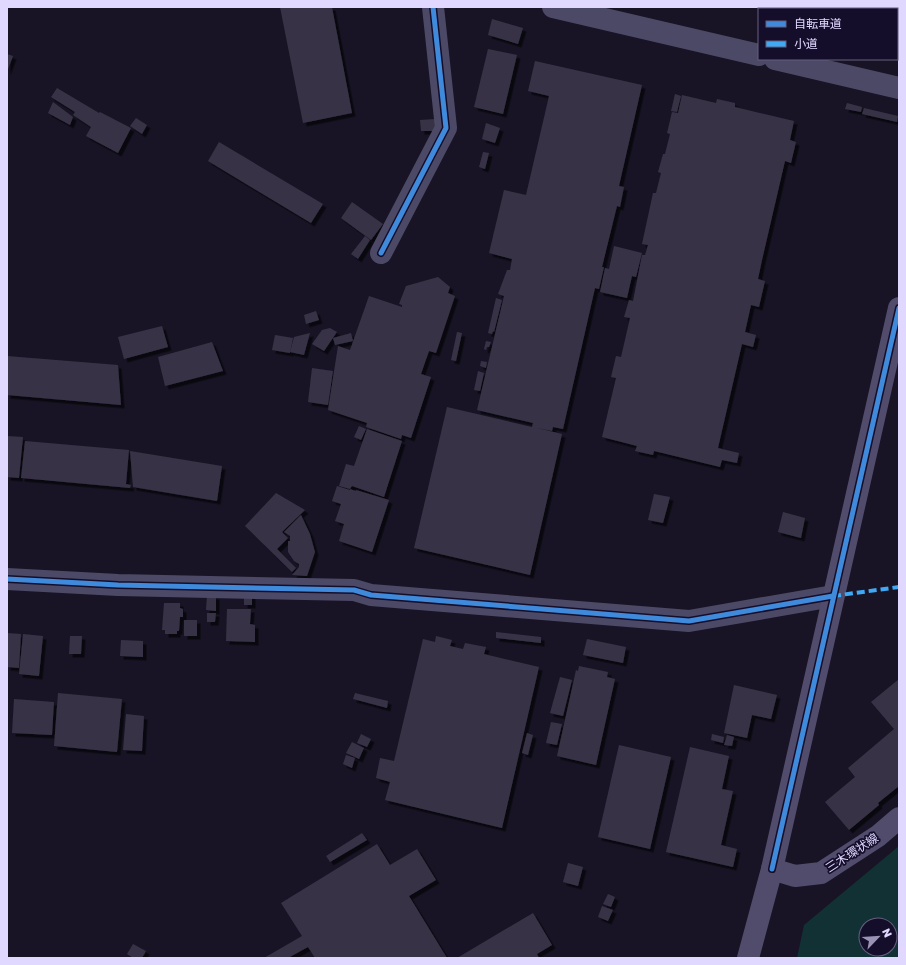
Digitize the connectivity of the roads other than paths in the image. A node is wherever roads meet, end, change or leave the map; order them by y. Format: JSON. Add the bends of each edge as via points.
{"nodes":[{"id":1,"x":433,"y":7,"type":"edge"},
{"id":2,"x":553,"y":7,"type":"edge"},
{"id":3,"x":758,"y":55,"type":"edge"},
{"id":4,"x":780,"y":60,"type":"edge"},
{"id":5,"x":899,"y":88,"type":"edge"},
{"id":6,"x":381,"y":253,"type":"dead end"},
{"id":7,"x":899,"y":308,"type":"edge"},
{"id":8,"x":7,"y":579,"type":"edge"},
{"id":9,"x":833,"y":596,"type":"junction"},
{"id":10,"x":899,"y":818,"type":"edge"},
{"id":11,"x":772,"y":869,"type":"junction"},
{"id":12,"x":748,"y":958,"type":"edge"}],
"edges":[{"from":1,"to":6,"type":"street","via":[[446,128]]},
{"from":2,"to":3,"type":"street"},
{"from":4,"to":5,"type":"street"},
{"from":7,"to":9,"type":"street"},
{"from":8,"to":9,"type":"street","via":[[118,585],[354,590],[371,594],[689,621]]},
{"from":9,"to":11,"type":"street"},
{"from":10,"to":11,"type":"street","name":"三木環状線","via":[[878,836],[821,873],[795,876]]},
{"from":11,"to":12,"type":"street"}]}
